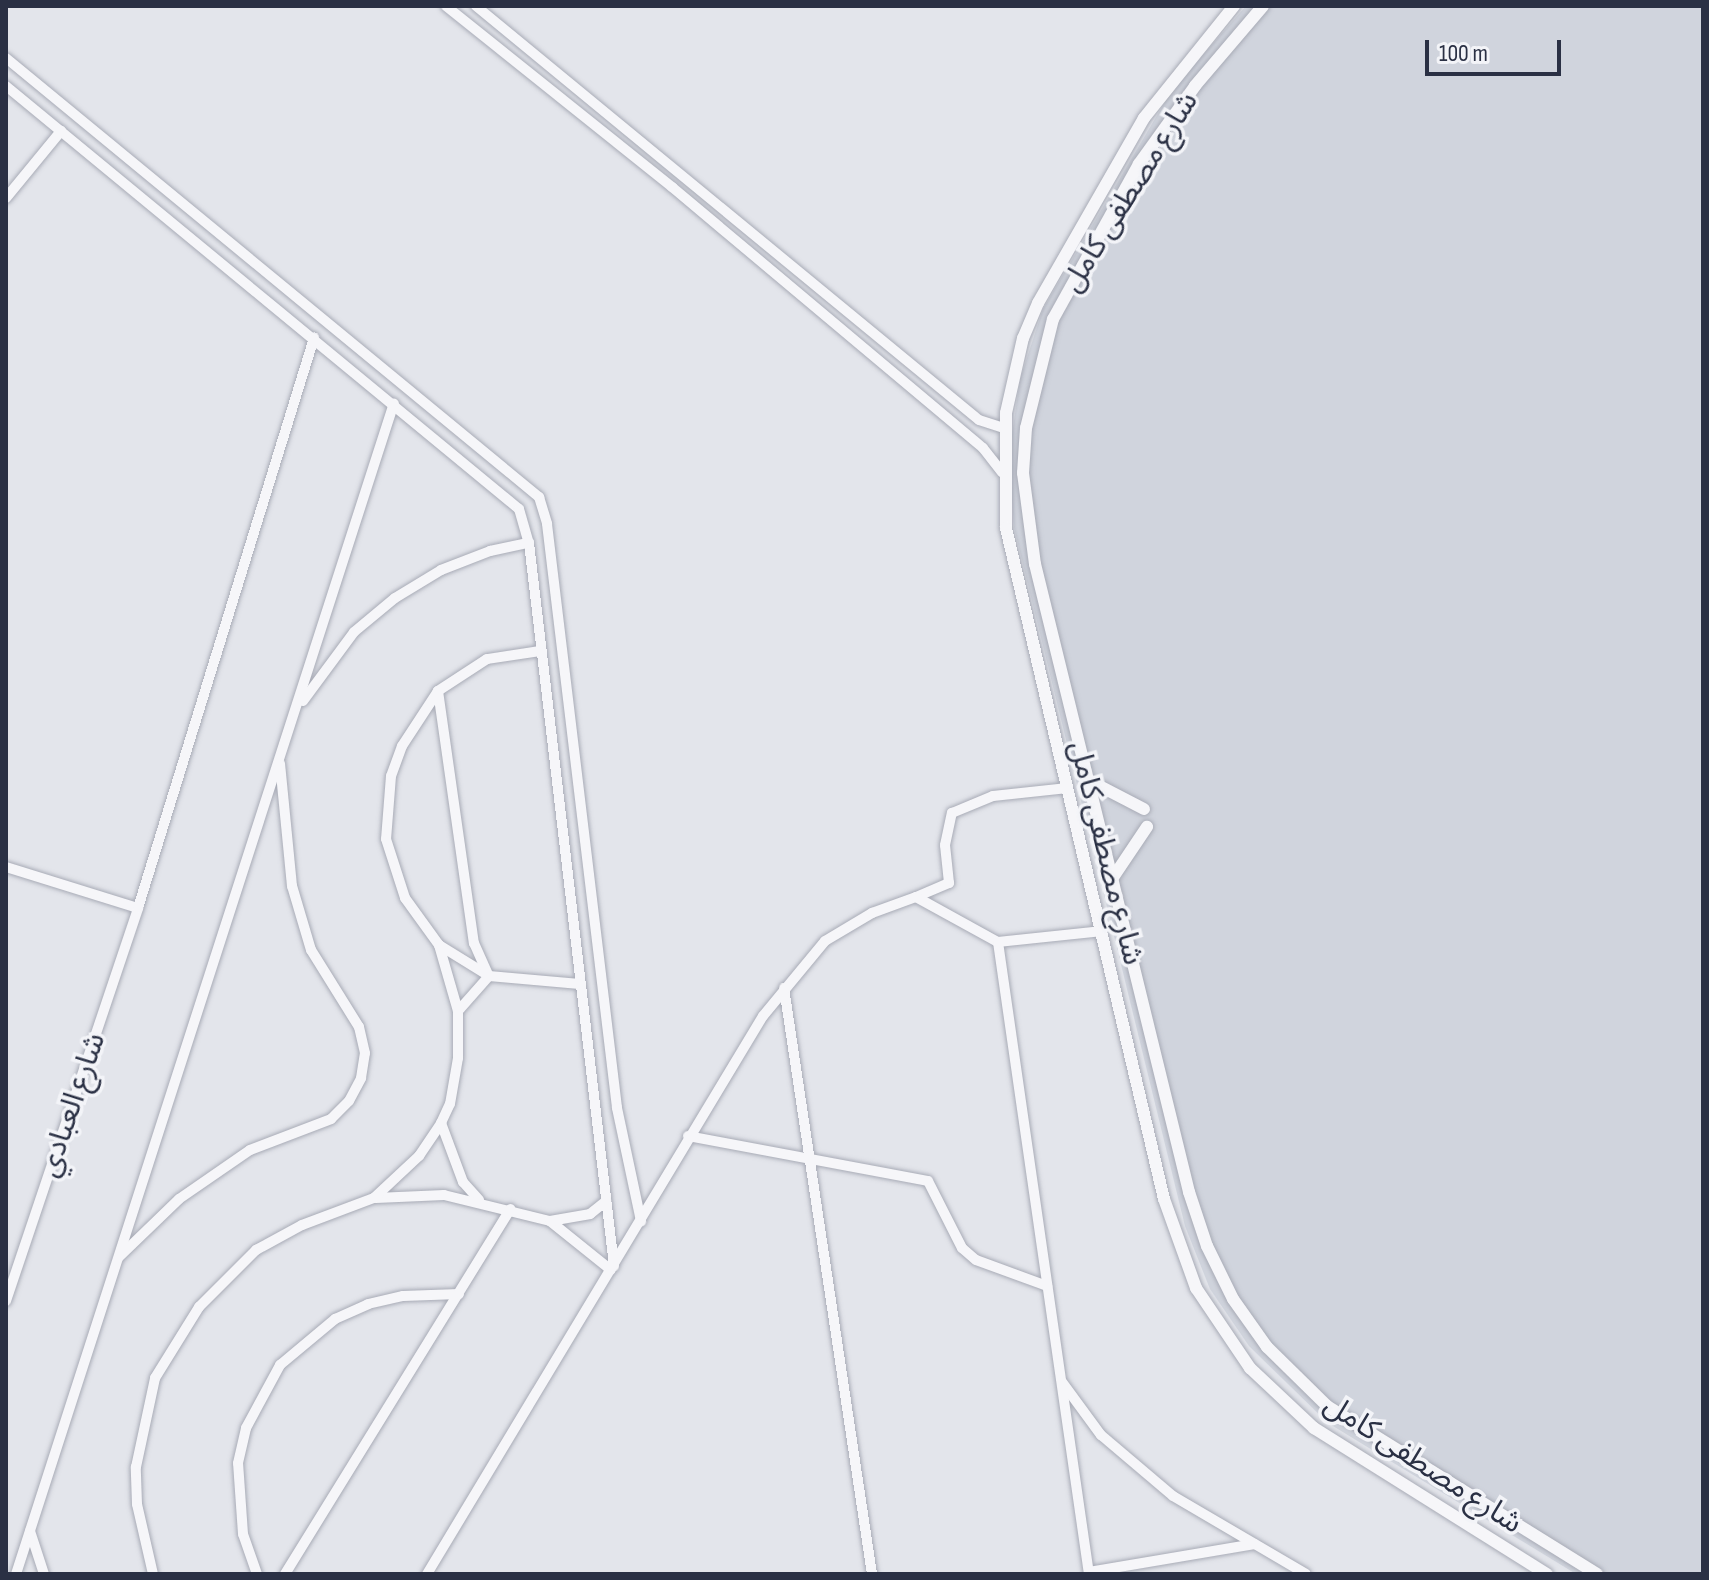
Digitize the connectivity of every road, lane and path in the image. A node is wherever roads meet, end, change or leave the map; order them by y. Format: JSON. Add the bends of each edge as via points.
{"nodes":[{"id":1,"x":446,"y":6,"type":"edge"},
{"id":2,"x":476,"y":6,"type":"edge"},
{"id":3,"x":1234,"y":6,"type":"edge"},
{"id":4,"x":1263,"y":6,"type":"edge"},
{"id":5,"x":6,"y":58,"type":"edge"},
{"id":6,"x":6,"y":86,"type":"edge"},
{"id":7,"x":61,"y":131,"type":"junction"},
{"id":8,"x":6,"y":198,"type":"edge"},
{"id":9,"x":1086,"y":213,"type":"junction"},
{"id":10,"x":1103,"y":224,"type":"junction"},
{"id":11,"x":314,"y":338,"type":"junction"},
{"id":12,"x":394,"y":403,"type":"junction"},
{"id":13,"x":1004,"y":428,"type":"junction"},
{"id":14,"x":1002,"y":472,"type":"junction"},
{"id":15,"x":529,"y":543,"type":"junction"},
{"id":16,"x":540,"y":651,"type":"junction"},
{"id":17,"x":438,"y":691,"type":"junction"},
{"id":18,"x":292,"y":719,"type":"junction"},
{"id":19,"x":279,"y":758,"type":"junction"},
{"id":20,"x":1088,"y":780,"type":"junction"},
{"id":21,"x":1068,"y":788,"type":"junction"},
{"id":22,"x":1144,"y":809,"type":"dead end"},
{"id":23,"x":1098,"y":820,"type":"junction"},
{"id":24,"x":1077,"y":825,"type":"junction"},
{"id":25,"x":1147,"y":827,"type":"dead end"},
{"id":26,"x":1102,"y":838,"type":"junction"},
{"id":27,"x":1081,"y":843,"type":"junction"},
{"id":28,"x":6,"y":867,"type":"edge"},
{"id":29,"x":1112,"y":879,"type":"junction"},
{"id":30,"x":916,"y":897,"type":"junction"},
{"id":31,"x":138,"y":908,"type":"junction"},
{"id":32,"x":1102,"y":931,"type":"junction"},
{"id":33,"x":998,"y":942,"type":"junction"},
{"id":34,"x":439,"y":945,"type":"junction"},
{"id":35,"x":489,"y":976,"type":"junction"},
{"id":36,"x":580,"y":984,"type":"junction"},
{"id":37,"x":784,"y":988,"type":"junction"},
{"id":38,"x":458,"y":1011,"type":"junction"},
{"id":39,"x":441,"y":1123,"type":"junction"},
{"id":40,"x":688,"y":1136,"type":"junction"},
{"id":41,"x":809,"y":1162,"type":"junction"},
{"id":42,"x":374,"y":1198,"type":"junction"},
{"id":43,"x":479,"y":1200,"type":"junction"},
{"id":44,"x":606,"y":1201,"type":"junction"},
{"id":45,"x":510,"y":1209,"type":"junction"},
{"id":46,"x":550,"y":1221,"type":"junction"},
{"id":47,"x":641,"y":1221,"type":"junction"},
{"id":48,"x":117,"y":1258,"type":"junction"},
{"id":49,"x":612,"y":1268,"type":"junction"},
{"id":50,"x":1047,"y":1286,"type":"junction"},
{"id":51,"x":459,"y":1294,"type":"junction"},
{"id":52,"x":6,"y":1301,"type":"edge"},
{"id":53,"x":1061,"y":1380,"type":"junction"},
{"id":54,"x":1358,"y":1428,"type":"junction"},
{"id":55,"x":1345,"y":1450,"type":"junction"},
{"id":56,"x":30,"y":1531,"type":"junction"},
{"id":57,"x":1255,"y":1544,"type":"junction"},
{"id":58,"x":1089,"y":1573,"type":"edge"},
{"id":59,"x":16,"y":1574,"type":"edge"},
{"id":60,"x":44,"y":1574,"type":"edge"},
{"id":61,"x":153,"y":1574,"type":"edge"},
{"id":62,"x":257,"y":1574,"type":"edge"},
{"id":63,"x":285,"y":1574,"type":"edge"},
{"id":64,"x":427,"y":1574,"type":"edge"},
{"id":65,"x":872,"y":1574,"type":"edge"},
{"id":66,"x":1306,"y":1574,"type":"edge"},
{"id":67,"x":1547,"y":1574,"type":"edge"},
{"id":68,"x":1597,"y":1574,"type":"edge"}],
"edges":[{"from":1,"to":14,"type":"street","via":[[672,187],[983,448]]},
{"from":2,"to":13,"type":"street","via":[[979,420]]},
{"from":3,"to":9,"type":"street","name":"شارع مصطفى كامل","via":[[1166,86]]},
{"from":4,"to":10,"type":"street","name":"شارع مصطفى كامل","via":[[1180,105]]},
{"from":5,"to":47,"type":"street","via":[[539,497],[547,524],[617,1108]]},
{"from":6,"to":7,"type":"street"},
{"from":7,"to":8,"type":"street"},
{"from":7,"to":11,"type":"street"},
{"from":9,"to":10,"type":"street"},
{"from":9,"to":13,"type":"street","name":"شارع مصطفى كامل","via":[[1023,338]]},
{"from":10,"to":20,"type":"street","name":"شارع مصطفى كامل","via":[[1042,351],[1023,473],[1035,564]]},
{"from":11,"to":12,"type":"street"},
{"from":11,"to":31,"type":"street","name":"شارع العبادي"},
{"from":12,"to":15,"type":"street","via":[[513,500]]},
{"from":12,"to":18,"type":"street"},
{"from":13,"to":14,"type":"street","name":"شارع مصطفى كامل"},
{"from":14,"to":21,"type":"street","name":"شارع مصطفى كامل","via":[[1006,528]]},
{"from":15,"to":16,"type":"street"},
{"from":15,"to":18,"type":"street","via":[[441,570],[395,598],[328,663]]},
{"from":16,"to":17,"type":"street","via":[[487,659]]},
{"from":16,"to":36,"type":"street"},
{"from":17,"to":34,"type":"street","via":[[402,746],[386,807],[393,869],[405,898]]},
{"from":17,"to":35,"type":"street","via":[[474,943]]},
{"from":18,"to":19,"type":"street"},
{"from":19,"to":48,"type":"street"},
{"from":19,"to":48,"type":"street","via":[[292,886],[311,950],[359,1027],[365,1053],[361,1078],[331,1119],[250,1150],[179,1199]]},
{"from":20,"to":22,"type":"street"},
{"from":20,"to":23,"type":"street","name":"شارع مصطفى كامل"},
{"from":21,"to":24,"type":"street","name":"شارع مصطفى كامل"},
{"from":21,"to":30,"type":"street","via":[[993,796],[952,813],[945,845],[949,883]]},
{"from":23,"to":24,"type":"street"},
{"from":23,"to":26,"type":"street","name":"شارع مصطفى كامل"},
{"from":24,"to":27,"type":"street","name":"شارع مصطفى كامل"},
{"from":25,"to":29,"type":"street"},
{"from":26,"to":27,"type":"street"},
{"from":26,"to":29,"type":"street","name":"شارع مصطفى كامل"},
{"from":27,"to":32,"type":"street","name":"شارع مصطفى كامل"},
{"from":28,"to":31,"type":"street"},
{"from":29,"to":54,"type":"street","name":"شارع مصطفى كامل","via":[[1207,1246],[1233,1299],[1267,1347],[1327,1406]]},
{"from":30,"to":33,"type":"street"},
{"from":30,"to":37,"type":"street","via":[[872,913],[825,941]]},
{"from":31,"to":52,"type":"street","name":"شارع العبادي"},
{"from":32,"to":33,"type":"street"},
{"from":32,"to":55,"type":"street","name":"شارع مصطفى كامل","via":[[1164,1199],[1189,1274],[1250,1368],[1279,1399]]},
{"from":33,"to":50,"type":"street"},
{"from":34,"to":35,"type":"street"},
{"from":34,"to":38,"type":"street"},
{"from":35,"to":36,"type":"street"},
{"from":35,"to":38,"type":"street"},
{"from":36,"to":44,"type":"street"},
{"from":37,"to":40,"type":"street"},
{"from":37,"to":41,"type":"street"},
{"from":38,"to":39,"type":"street","via":[[458,1058]]},
{"from":39,"to":42,"type":"street","via":[[419,1156]]},
{"from":39,"to":43,"type":"street","via":[[463,1182]]},
{"from":40,"to":41,"type":"street"},
{"from":40,"to":47,"type":"street"},
{"from":41,"to":50,"type":"street","via":[[928,1181],[962,1248],[976,1260]]},
{"from":41,"to":65,"type":"street"},
{"from":42,"to":43,"type":"street","via":[[444,1195]]},
{"from":42,"to":61,"type":"street","via":[[302,1225],[256,1250],[213,1290],[177,1337],[155,1378],[136,1467],[137,1504]]},
{"from":43,"to":45,"type":"street"},
{"from":44,"to":46,"type":"street","via":[[571,1221]]},
{"from":44,"to":49,"type":"street"},
{"from":45,"to":46,"type":"street"},
{"from":45,"to":51,"type":"street"},
{"from":46,"to":49,"type":"street"},
{"from":47,"to":49,"type":"street"},
{"from":48,"to":56,"type":"street"},
{"from":49,"to":64,"type":"street"},
{"from":50,"to":53,"type":"street"},
{"from":51,"to":62,"type":"street","via":[[403,1296],[368,1304],[335,1319],[280,1365],[246,1428],[238,1463],[243,1534]]},
{"from":51,"to":63,"type":"street"},
{"from":53,"to":57,"type":"street","via":[[1101,1435],[1173,1496]]},
{"from":53,"to":58,"type":"street"},
{"from":54,"to":55,"type":"street"},
{"from":54,"to":68,"type":"street","name":"شارع مصطفى كامل"},
{"from":55,"to":67,"type":"street","name":"شارع مصطفى كامل"},
{"from":56,"to":59,"type":"street"},
{"from":56,"to":60,"type":"street"},
{"from":57,"to":58,"type":"street"},
{"from":57,"to":66,"type":"street"}]}
